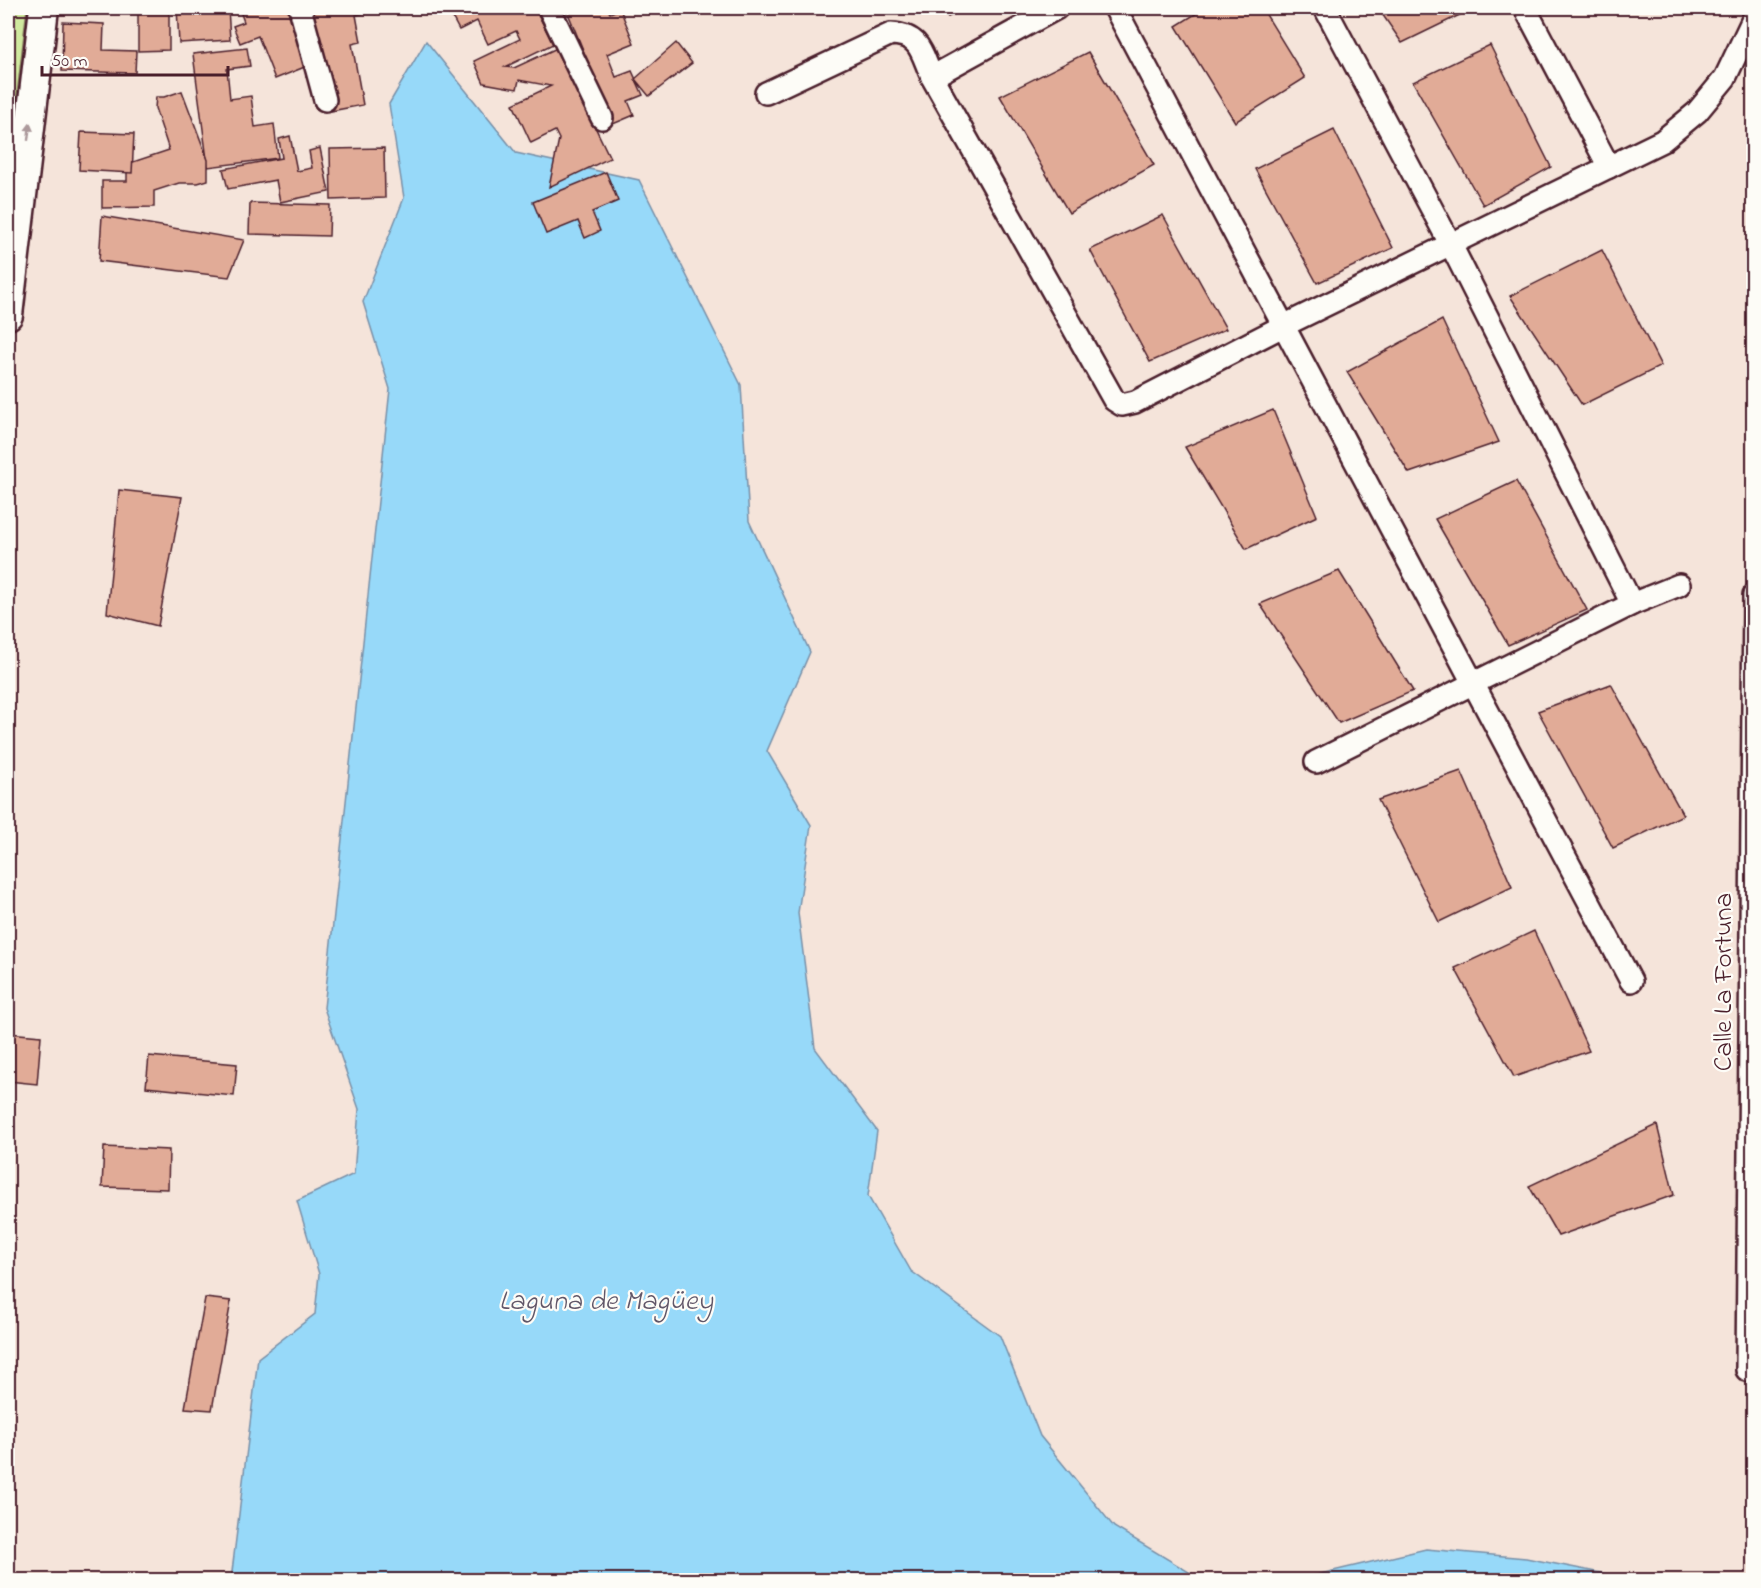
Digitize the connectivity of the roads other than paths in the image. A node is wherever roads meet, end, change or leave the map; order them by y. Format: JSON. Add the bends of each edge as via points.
{"nodes":[{"id":1,"x":44,"y":8,"type":"edge"},
{"id":2,"x":300,"y":8,"type":"edge"},
{"id":3,"x":549,"y":8,"type":"edge"},
{"id":4,"x":1057,"y":8,"type":"edge"},
{"id":5,"x":1115,"y":8,"type":"edge"},
{"id":6,"x":1325,"y":8,"type":"edge"},
{"id":7,"x":1525,"y":8,"type":"edge"},
{"id":8,"x":1753,"y":8,"type":"edge"},
{"id":9,"x":1754,"y":17,"type":"edge"},
{"id":10,"x":932,"y":77,"type":"junction"},
{"id":11,"x":766,"y":93,"type":"dead end"},
{"id":12,"x":325,"y":100,"type":"dead end"},
{"id":13,"x":602,"y":118,"type":"dead end"},
{"id":14,"x":1609,"y":167,"type":"junction"},
{"id":15,"x":1451,"y":245,"type":"junction"},
{"id":16,"x":8,"y":315,"type":"edge"},
{"id":17,"x":1282,"y":326,"type":"junction"},
{"id":18,"x":1679,"y":585,"type":"dead end"},
{"id":19,"x":1754,"y":595,"type":"edge"},
{"id":20,"x":1632,"y":604,"type":"junction"},
{"id":21,"x":1473,"y":685,"type":"junction"},
{"id":22,"x":1316,"y":762,"type":"dead end"},
{"id":23,"x":1631,"y":981,"type":"dead end"},
{"id":24,"x":1747,"y":1370,"type":"dead end"}],
"edges":[{"from":16,"to":1,"type":"main road","one_way":true},
{"from":2,"to":12,"type":"street"},
{"from":3,"to":13,"type":"street"},
{"from":4,"to":10,"type":"street"},
{"from":5,"to":17,"type":"street"},
{"from":6,"to":15,"type":"street"},
{"from":7,"to":14,"type":"street"},
{"from":8,"to":9,"type":"street"},
{"from":9,"to":14,"type":"street","via":[[1725,78],[1697,112],[1662,141]]},
{"from":10,"to":11,"type":"street","via":[[916,41],[891,34]]},
{"from":10,"to":17,"type":"street","via":[[1114,400],[1122,405],[1135,402]]},
{"from":14,"to":15,"type":"street"},
{"from":15,"to":17,"type":"street"},
{"from":15,"to":20,"type":"street"},
{"from":17,"to":21,"type":"street"},
{"from":18,"to":20,"type":"street"},
{"from":19,"to":24,"type":"street","name":"Calle La Fortuna"},
{"from":20,"to":21,"type":"street"},
{"from":21,"to":22,"type":"street"},
{"from":21,"to":23,"type":"street"}]}
